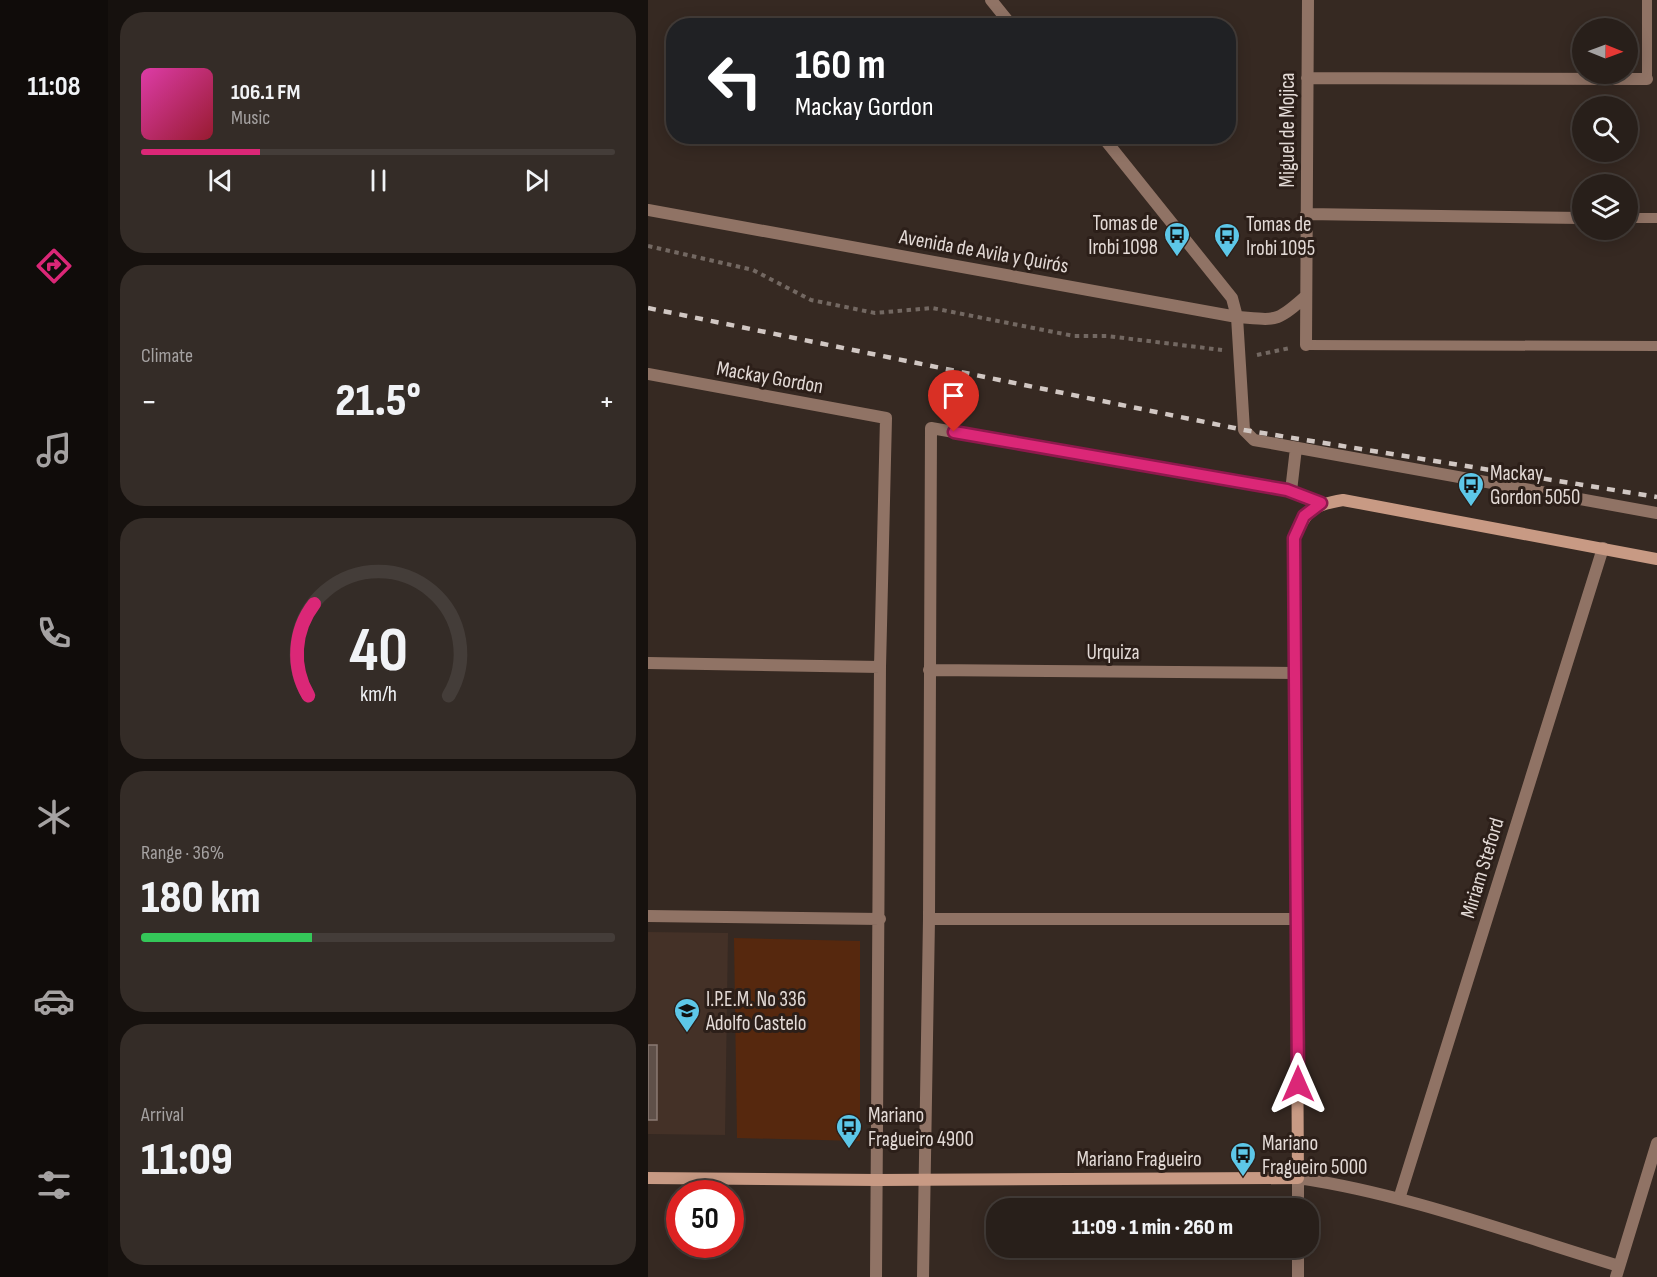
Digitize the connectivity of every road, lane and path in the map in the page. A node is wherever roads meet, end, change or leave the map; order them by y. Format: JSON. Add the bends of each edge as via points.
{"nodes":[{"id":1,"x":991,"y":0,"type":"edge"},
{"id":2,"x":1308,"y":0,"type":"edge"},
{"id":3,"x":1647,"y":0,"type":"edge"},
{"id":4,"x":1006,"y":18,"type":"edge"},
{"id":5,"x":1307,"y":78,"type":"junction"},
{"id":6,"x":1647,"y":79,"type":"joint"},
{"id":7,"x":1108,"y":144,"type":"edge"},
{"id":8,"x":648,"y":210,"type":"edge"},
{"id":9,"x":1306,"y":214,"type":"junction"},
{"id":10,"x":1572,"y":218,"type":"edge"},
{"id":11,"x":1638,"y":218,"type":"edge"},
{"id":12,"x":1657,"y":218,"type":"edge"},
{"id":13,"x":648,"y":246,"type":"edge"},
{"id":14,"x":1306,"y":296,"type":"junction"},
{"id":15,"x":1238,"y":317,"type":"junction"},
{"id":16,"x":1306,"y":345,"type":"junction"},
{"id":17,"x":1657,"y":346,"type":"edge"},
{"id":18,"x":1240,"y":352,"type":"junction"},
{"id":19,"x":648,"y":374,"type":"edge"},
{"id":20,"x":1296,"y":447,"type":"junction"},
{"id":21,"x":1291,"y":491,"type":"junction"},
{"id":22,"x":1321,"y":503,"type":"junction"},
{"id":23,"x":1657,"y":513,"type":"edge"},
{"id":24,"x":1603,"y":548,"type":"junction"},
{"id":25,"x":1657,"y":559,"type":"edge"},
{"id":26,"x":648,"y":663,"type":"edge"},
{"id":27,"x":880,"y":667,"type":"junction"},
{"id":28,"x":929,"y":670,"type":"junction"},
{"id":29,"x":1296,"y":673,"type":"junction"},
{"id":30,"x":648,"y":916,"type":"edge"},
{"id":31,"x":879,"y":919,"type":"junction"},
{"id":32,"x":929,"y":919,"type":"junction"},
{"id":33,"x":1297,"y":919,"type":"junction"},
{"id":34,"x":1657,"y":1143,"type":"edge"},
{"id":35,"x":648,"y":1178,"type":"edge"},
{"id":36,"x":1298,"y":1178,"type":"junction"},
{"id":37,"x":926,"y":1179,"type":"junction"},
{"id":38,"x":877,"y":1180,"type":"junction"},
{"id":39,"x":1298,"y":1198,"type":"edge"},
{"id":40,"x":1399,"y":1199,"type":"junction"},
{"id":41,"x":1298,"y":1258,"type":"edge"},
{"id":42,"x":1617,"y":1271,"type":"edge"},
{"id":43,"x":876,"y":1277,"type":"edge"},
{"id":44,"x":923,"y":1277,"type":"edge"},
{"id":45,"x":1298,"y":1277,"type":"edge"}],
"edges":[{"from":1,"to":4,"type":"street"},
{"from":2,"to":5,"type":"street","name":"Miguel de Mojica"},
{"from":3,"to":6,"type":"lane"},
{"from":5,"to":6,"type":"street"},
{"from":5,"to":9,"type":"street","name":"Miguel de Mojica"},
{"from":7,"to":15,"type":"street","via":[[1232,297]]},
{"from":8,"to":15,"type":"street","name":"Avenida de Avila y Quirós"},
{"from":9,"to":10,"type":"street"},
{"from":9,"to":14,"type":"street","name":"Miguel de Mojica"},
{"from":11,"to":12,"type":"lane"},
{"from":13,"to":18,"type":"path","via":[[753,270],[811,300],[875,313],[932,308],[1074,336],[1107,336]]},
{"from":14,"to":15,"type":"street","name":"Avenida de Avila y Quirós","via":[[1283,316],[1272,320]]},
{"from":14,"to":16,"type":"street","name":"Miguel de Mojica"},
{"from":15,"to":18,"type":"street"},
{"from":16,"to":17,"type":"lane"},
{"from":16,"to":18,"type":"path","via":[[1259,355]]},
{"from":18,"to":20,"type":"street","via":[[1244,430],[1254,440]]},
{"from":19,"to":27,"type":"street","name":"Mackay Gordon","via":[[886,418]]},
{"from":20,"to":21,"type":"street"},
{"from":20,"to":23,"type":"street"},
{"from":21,"to":22,"type":"street"},
{"from":21,"to":28,"type":"street","via":[[931,428]]},
{"from":22,"to":24,"type":"main road","via":[[1343,500]]},
{"from":22,"to":29,"type":"main road","via":[[1304,516],[1294,538]]},
{"from":24,"to":25,"type":"main road"},
{"from":24,"to":40,"type":"street","name":"Miriam Steford"},
{"from":26,"to":27,"type":"street"},
{"from":27,"to":31,"type":"street"},
{"from":28,"to":29,"type":"street","name":"Urquiza"},
{"from":28,"to":32,"type":"street"},
{"from":29,"to":33,"type":"main road"},
{"from":30,"to":31,"type":"street"},
{"from":31,"to":38,"type":"street"},
{"from":32,"to":33,"type":"street"},
{"from":32,"to":37,"type":"street"},
{"from":33,"to":36,"type":"main road"},
{"from":34,"to":42,"type":"street"},
{"from":35,"to":38,"type":"main road","name":"Mariano Fragueiro"},
{"from":36,"to":37,"type":"main road","name":"Mariano Fragueiro"},
{"from":36,"to":39,"type":"street"},
{"from":36,"to":40,"type":"street","name":"Mariano Fragueiro"},
{"from":37,"to":38,"type":"main road","name":"Mariano Fragueiro"},
{"from":37,"to":44,"type":"street"},
{"from":38,"to":43,"type":"street"},
{"from":40,"to":42,"type":"street","name":"Mariano Fragueiro"},
{"from":41,"to":45,"type":"street"}]}
